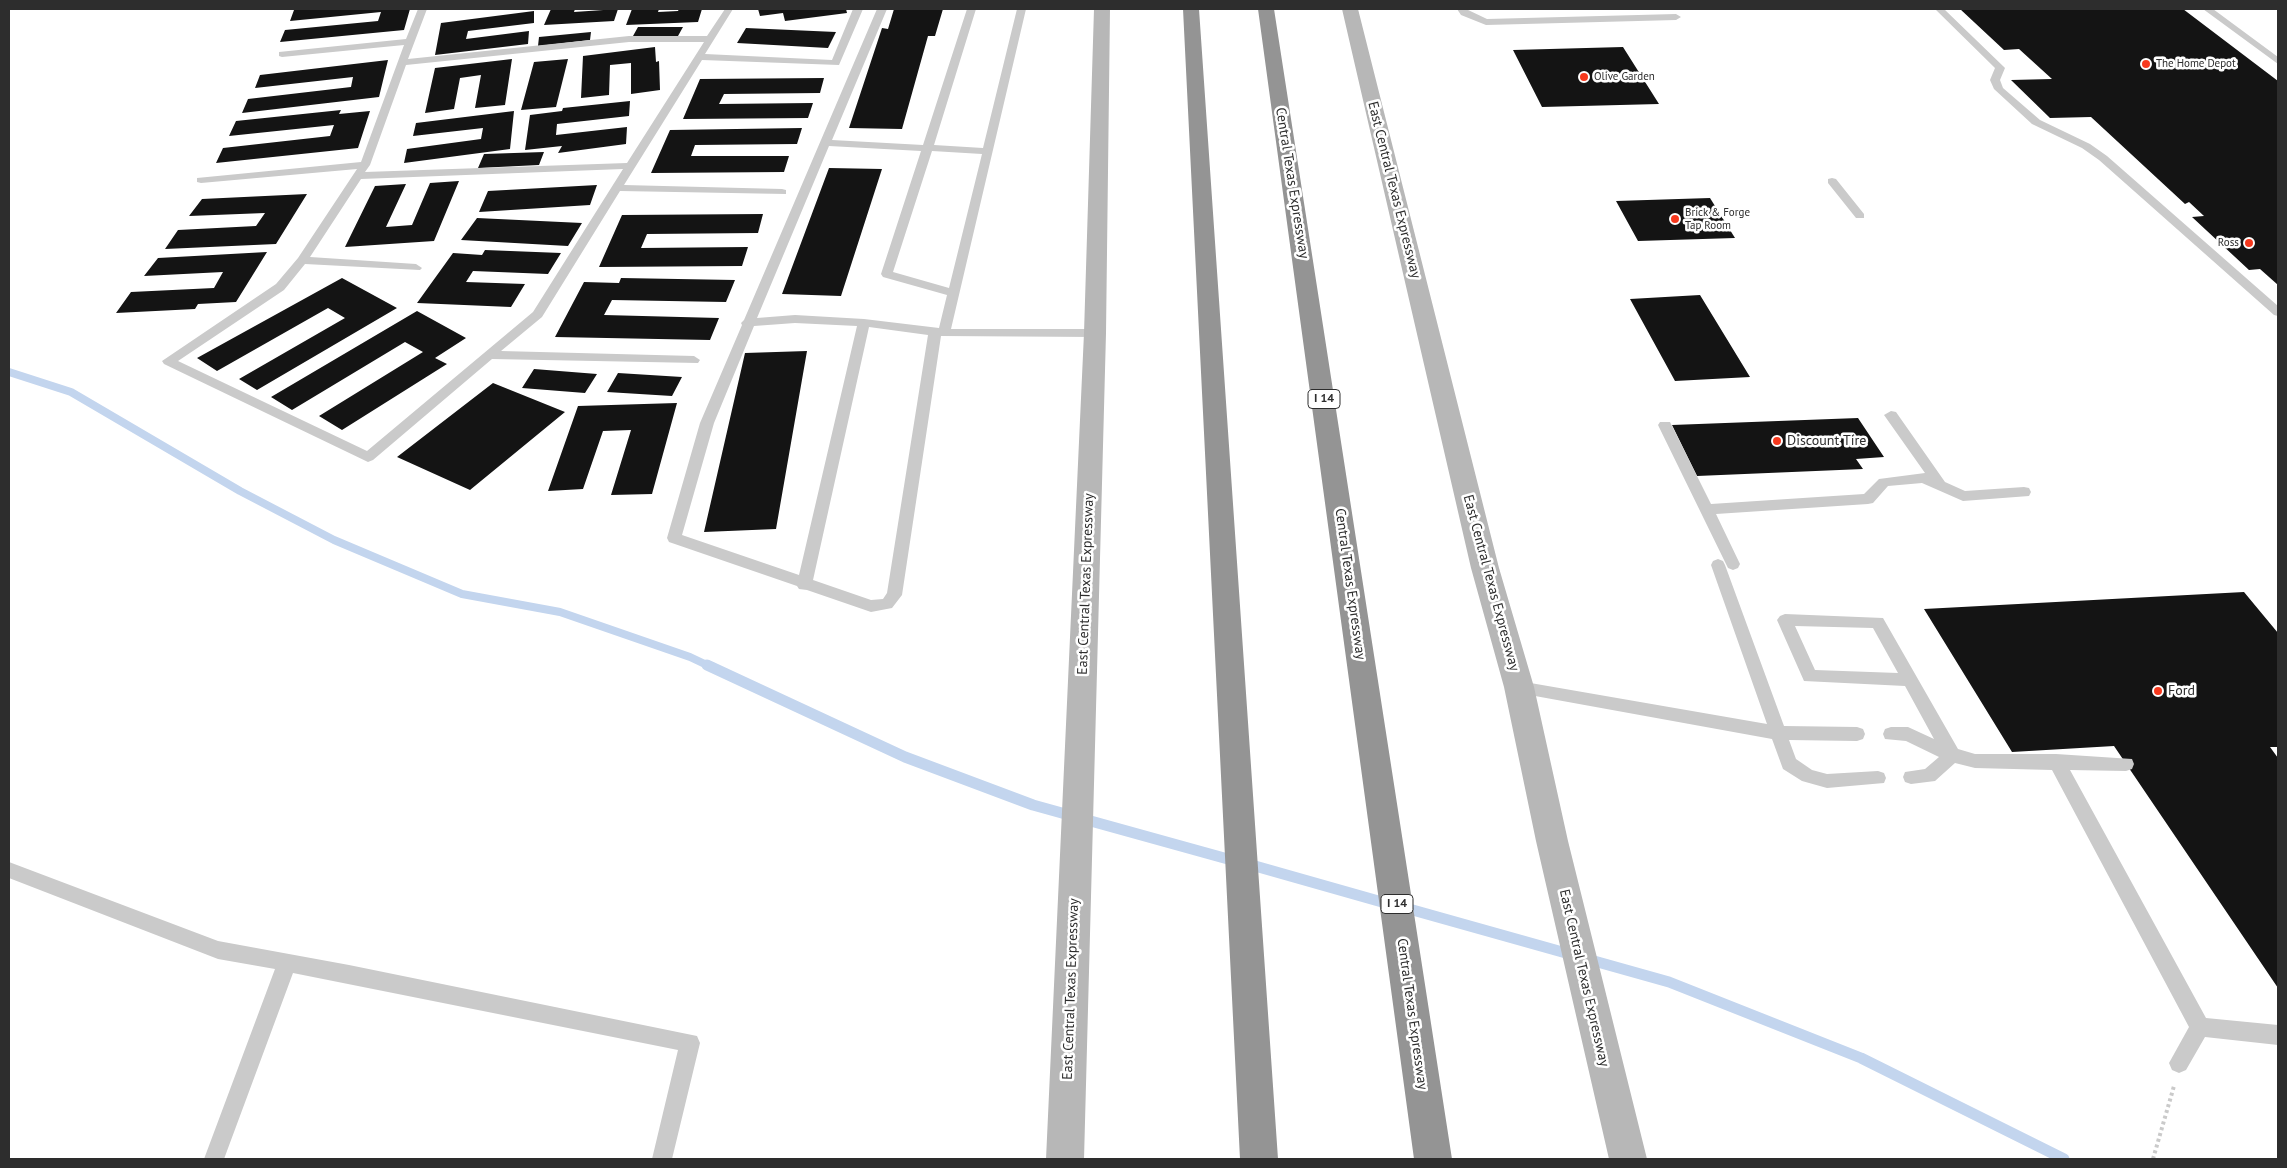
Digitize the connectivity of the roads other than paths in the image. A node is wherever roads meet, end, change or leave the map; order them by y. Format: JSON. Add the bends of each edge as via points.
{"nodes":[{"id":1,"x":422,"y":9,"type":"edge"},
{"id":2,"x":729,"y":9,"type":"edge"},
{"id":3,"x":882,"y":9,"type":"edge"},
{"id":4,"x":972,"y":9,"type":"edge"},
{"id":5,"x":1022,"y":9,"type":"edge"},
{"id":6,"x":1102,"y":9,"type":"edge"},
{"id":7,"x":1191,"y":9,"type":"edge"},
{"id":8,"x":1266,"y":9,"type":"edge"},
{"id":9,"x":1350,"y":9,"type":"edge"},
{"id":10,"x":1462,"y":9,"type":"edge"},
{"id":11,"x":1614,"y":9,"type":"edge"},
{"id":12,"x":1939,"y":9,"type":"edge"},
{"id":13,"x":2207,"y":9,"type":"edge"},
{"id":14,"x":857,"y":11,"type":"edge"},
{"id":15,"x":1676,"y":17,"type":"dead end"},
{"id":16,"x":1620,"y":18,"type":"junction"},
{"id":17,"x":710,"y":39,"type":"junction"},
{"id":18,"x":408,"y":42,"type":"junction"},
{"id":19,"x":282,"y":54,"type":"dead end"},
{"id":20,"x":698,"y":57,"type":"junction"},
{"id":21,"x":2278,"y":61,"type":"edge"},
{"id":22,"x":401,"y":63,"type":"junction"},
{"id":23,"x":824,"y":143,"type":"junction"},
{"id":24,"x":927,"y":148,"type":"junction"},
{"id":25,"x":987,"y":151,"type":"junction"},
{"id":26,"x":365,"y":165,"type":"junction"},
{"id":27,"x":630,"y":166,"type":"junction"},
{"id":28,"x":358,"y":176,"type":"junction"},
{"id":29,"x":201,"y":180,"type":"dead end"},
{"id":30,"x":1832,"y":181,"type":"dead end"},
{"id":31,"x":617,"y":188,"type":"junction"},
{"id":32,"x":782,"y":192,"type":"dead end"},
{"id":33,"x":1860,"y":216,"type":"dead end"},
{"id":34,"x":302,"y":260,"type":"junction"},
{"id":35,"x":416,"y":268,"type":"dead end"},
{"id":36,"x":953,"y":293,"type":"junction"},
{"id":37,"x":2278,"y":312,"type":"edge"},
{"id":38,"x":747,"y":323,"type":"junction"},
{"id":39,"x":864,"y":323,"type":"junction"},
{"id":40,"x":939,"y":332,"type":"junction"},
{"id":41,"x":1095,"y":333,"type":"junction"},
{"id":42,"x":490,"y":355,"type":"junction"},
{"id":43,"x":694,"y":360,"type":"dead end"},
{"id":44,"x":1891,"y":414,"type":"dead end"},
{"id":45,"x":1665,"y":425,"type":"dead end"},
{"id":46,"x":1940,"y":485,"type":"junction"},
{"id":47,"x":2024,"y":492,"type":"dead end"},
{"id":48,"x":1705,"y":510,"type":"junction"},
{"id":49,"x":804,"y":585,"type":"junction"},
{"id":50,"x":1910,"y":680,"type":"junction"},
{"id":51,"x":1519,"y":687,"type":"junction"},
{"id":52,"x":1777,"y":733,"type":"junction"},
{"id":53,"x":1857,"y":734,"type":"dead end"},
{"id":54,"x":1891,"y":734,"type":"dead end"},
{"id":55,"x":1952,"y":755,"type":"junction"},
{"id":56,"x":2056,"y":761,"type":"junction"},
{"id":57,"x":2126,"y":764,"type":"dead end"},
{"id":58,"x":1911,"y":777,"type":"dead end"},
{"id":59,"x":1878,"y":778,"type":"dead end"},
{"id":60,"x":9,"y":870,"type":"edge"},
{"id":61,"x":287,"y":963,"type":"junction"},
{"id":62,"x":2200,"y":1027,"type":"junction"},
{"id":63,"x":2278,"y":1035,"type":"edge"},
{"id":64,"x":2179,"y":1063,"type":"road end"},
{"id":65,"x":214,"y":1159,"type":"edge"},
{"id":66,"x":662,"y":1159,"type":"edge"},
{"id":67,"x":1065,"y":1159,"type":"edge"},
{"id":68,"x":1259,"y":1159,"type":"edge"},
{"id":69,"x":1433,"y":1159,"type":"edge"},
{"id":70,"x":1628,"y":1159,"type":"edge"}],
"edges":[{"from":1,"to":18,"type":"lane"},
{"from":2,"to":17,"type":"lane"},
{"from":3,"to":23,"type":"lane"},
{"from":4,"to":24,"type":"lane"},
{"from":5,"to":25,"type":"lane"},
{"from":6,"to":41,"type":"main road","name":"East Central Texas Expressway"},
{"from":7,"to":68,"type":"highway"},
{"from":8,"to":69,"type":"highway","name":"Central Texas Expressway","number":"I 14"},
{"from":9,"to":51,"type":"main road","name":"East Central Texas Expressway","via":[[1485,568]]},
{"from":10,"to":16,"type":"lane","via":[[1464,13],[1486,22]]},
{"from":11,"to":16,"type":"lane"},
{"from":12,"to":37,"type":"lane","via":[[2000,68],[1995,80],[1999,89],[2036,122],[2086,146],[2103,158]]},
{"from":13,"to":21,"type":"lane"},
{"from":14,"to":20,"type":"lane","via":[[836,63]]},
{"from":15,"to":16,"type":"lane"},
{"from":17,"to":20,"type":"lane"},
{"from":17,"to":22,"type":"lane","via":[[630,39]]},
{"from":18,"to":19,"type":"lane"},
{"from":18,"to":22,"type":"lane"},
{"from":20,"to":27,"type":"lane"},
{"from":22,"to":26,"type":"lane"},
{"from":23,"to":24,"type":"lane"},
{"from":23,"to":38,"type":"lane"},
{"from":24,"to":25,"type":"lane"},
{"from":24,"to":36,"type":"lane","via":[[886,274]]},
{"from":25,"to":36,"type":"lane"},
{"from":26,"to":28,"type":"lane"},
{"from":26,"to":29,"type":"lane"},
{"from":27,"to":28,"type":"lane"},
{"from":27,"to":31,"type":"lane"},
{"from":28,"to":34,"type":"lane"},
{"from":30,"to":33,"type":"lane"},
{"from":31,"to":32,"type":"lane"},
{"from":31,"to":42,"type":"lane","via":[[538,314]]},
{"from":34,"to":35,"type":"lane"},
{"from":34,"to":42,"type":"lane","via":[[280,288],[168,361],[368,457]]},
{"from":36,"to":40,"type":"lane"},
{"from":38,"to":39,"type":"lane","via":[[796,319]]},
{"from":38,"to":49,"type":"lane","via":[[706,423],[674,538]]},
{"from":39,"to":40,"type":"lane"},
{"from":39,"to":49,"type":"lane"},
{"from":40,"to":41,"type":"lane"},
{"from":40,"to":49,"type":"lane","via":[[894,595],[887,604],[871,606]]},
{"from":41,"to":67,"type":"main road","name":"East Central Texas Expressway"},
{"from":42,"to":43,"type":"lane"},
{"from":44,"to":46,"type":"lane"},
{"from":45,"to":48,"type":"lane"},
{"from":46,"to":47,"type":"lane","via":[[1963,496]]},
{"from":46,"to":48,"type":"lane","via":[[1924,478],[1884,482],[1868,499]]},
{"from":48,"to":52,"type":"lane"},
{"from":50,"to":50,"type":"lane","via":[[1810,676],[1785,620],[1878,622]]},
{"from":50,"to":55,"type":"lane"},
{"from":51,"to":52,"type":"lane"},
{"from":51,"to":70,"type":"main road","name":"East Central Texas Expressway"},
{"from":52,"to":53,"type":"lane"},
{"from":52,"to":59,"type":"lane","via":[[1789,764],[1808,776],[1827,781]]},
{"from":54,"to":55,"type":"lane","via":[[1908,734]]},
{"from":55,"to":56,"type":"lane","via":[[1975,761]]},
{"from":55,"to":58,"type":"lane","via":[[1929,776]]},
{"from":56,"to":57,"type":"lane"},
{"from":56,"to":62,"type":"lane"},
{"from":60,"to":61,"type":"lane","via":[[218,950]]},
{"from":61,"to":65,"type":"lane"},
{"from":61,"to":66,"type":"lane","via":[[690,1043]]},
{"from":62,"to":63,"type":"lane"},
{"from":62,"to":64,"type":"lane"}]}
